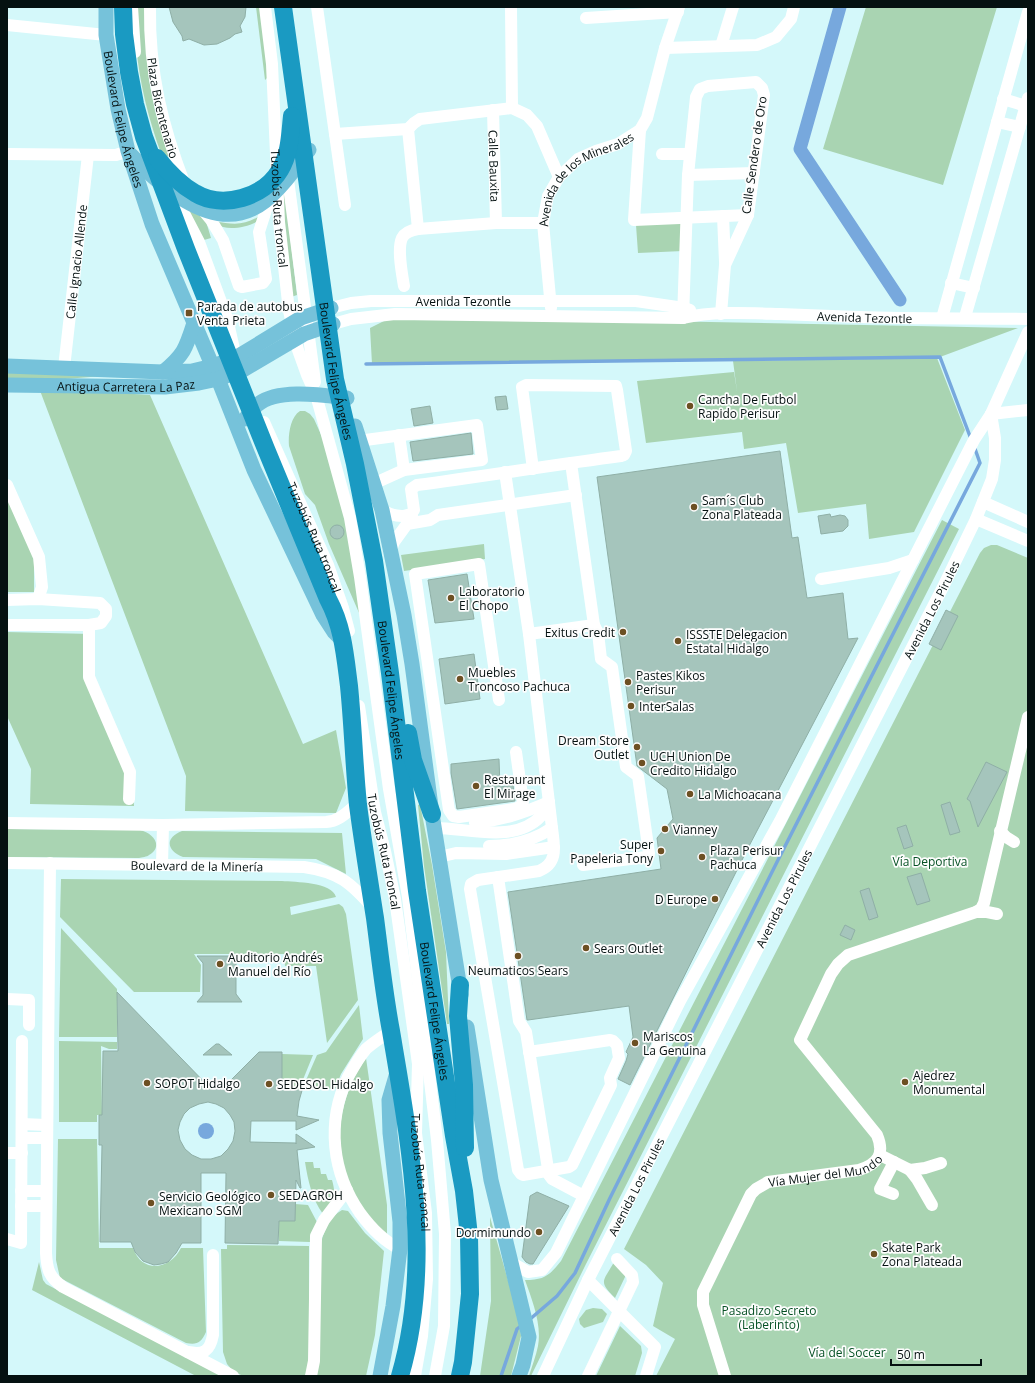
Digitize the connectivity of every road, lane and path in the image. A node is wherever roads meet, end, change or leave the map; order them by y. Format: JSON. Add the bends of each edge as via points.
{"nodes":[{"id":1,"x":106,"y":7,"type":"edge"},
{"id":2,"x":123,"y":7,"type":"edge"},
{"id":3,"x":132,"y":7,"type":"edge"},
{"id":4,"x":150,"y":7,"type":"edge"},
{"id":5,"x":265,"y":7,"type":"edge"},
{"id":6,"x":283,"y":7,"type":"edge"},
{"id":7,"x":288,"y":7,"type":"edge"},
{"id":8,"x":317,"y":7,"type":"edge"},
{"id":9,"x":511,"y":7,"type":"edge"},
{"id":10,"x":732,"y":7,"type":"edge"},
{"id":11,"x":794,"y":7,"type":"edge"},
{"id":12,"x":678,"y":9,"type":"edge"},
{"id":13,"x":625,"y":11,"type":"edge"},
{"id":14,"x":1028,"y":12,"type":"edge"},
{"id":15,"x":586,"y":18,"type":"dead end"},
{"id":16,"x":7,"y":25,"type":"edge"},
{"id":17,"x":106,"y":35,"type":"junction"},
{"id":18,"x":721,"y":46,"type":"junction"},
{"id":19,"x":665,"y":48,"type":"junction"},
{"id":20,"x":295,"y":93,"type":"junction"},
{"id":21,"x":1003,"y":100,"type":"junction"},
{"id":22,"x":1027,"y":102,"type":"edge"},
{"id":23,"x":512,"y":108,"type":"junction"},
{"id":24,"x":493,"y":110,"type":"junction"},
{"id":25,"x":997,"y":122,"type":"junction"},
{"id":26,"x":1020,"y":127,"type":"junction"},
{"id":27,"x":408,"y":129,"type":"junction"},
{"id":28,"x":640,"y":130,"type":"junction"},
{"id":29,"x":335,"y":134,"type":"junction"},
{"id":30,"x":148,"y":146,"type":"junction"},
{"id":31,"x":309,"y":150,"type":"junction"},
{"id":32,"x":128,"y":151,"type":"junction"},
{"id":33,"x":7,"y":154,"type":"edge"},
{"id":34,"x":662,"y":154,"type":"dead end"},
{"id":35,"x":690,"y":154,"type":"junction"},
{"id":36,"x":88,"y":155,"type":"junction"},
{"id":37,"x":754,"y":173,"type":"junction"},
{"id":38,"x":688,"y":176,"type":"junction"},
{"id":39,"x":559,"y":177,"type":"junction"},
{"id":40,"x":280,"y":186,"type":"junction"},
{"id":41,"x":172,"y":191,"type":"junction"},
{"id":42,"x":345,"y":205,"type":"dead end"},
{"id":43,"x":197,"y":206,"type":"junction"},
{"id":44,"x":748,"y":215,"type":"junction"},
{"id":45,"x":723,"y":216,"type":"junction"},
{"id":46,"x":688,"y":218,"type":"junction"},
{"id":47,"x":496,"y":223,"type":"junction"},
{"id":48,"x":543,"y":223,"type":"junction"},
{"id":49,"x":418,"y":229,"type":"junction"},
{"id":50,"x":725,"y":265,"type":"junction"},
{"id":51,"x":951,"y":283,"type":"junction"},
{"id":52,"x":404,"y":286,"type":"dead end"},
{"id":53,"x":974,"y":288,"type":"junction"},
{"id":54,"x":550,"y":300,"type":"junction"},
{"id":55,"x":331,"y":308,"type":"junction"},
{"id":56,"x":683,"y":313,"type":"junction"},
{"id":57,"x":721,"y":314,"type":"junction"},
{"id":58,"x":306,"y":316,"type":"junction"},
{"id":59,"x":552,"y":317,"type":"junction"},
{"id":60,"x":966,"y":317,"type":"junction"},
{"id":61,"x":942,"y":318,"type":"junction"},
{"id":62,"x":1028,"y":319,"type":"edge"},
{"id":63,"x":194,"y":323,"type":"junction"},
{"id":64,"x":292,"y":324,"type":"junction"},
{"id":65,"x":333,"y":324,"type":"junction"},
{"id":66,"x":1028,"y":332,"type":"edge"},
{"id":67,"x":302,"y":336,"type":"junction"},
{"id":68,"x":238,"y":359,"type":"junction"},
{"id":69,"x":7,"y":366,"type":"edge"},
{"id":70,"x":64,"y":368,"type":"junction"},
{"id":71,"x":163,"y":372,"type":"junction"},
{"id":72,"x":215,"y":372,"type":"junction"},
{"id":73,"x":7,"y":385,"type":"edge"},
{"id":74,"x":316,"y":395,"type":"junction"},
{"id":75,"x":347,"y":398,"type":"junction"},
{"id":76,"x":257,"y":405,"type":"junction"},
{"id":77,"x":1028,"y":410,"type":"edge"},
{"id":78,"x":991,"y":414,"type":"junction"},
{"id":79,"x":238,"y":429,"type":"junction"},
{"id":80,"x":399,"y":435,"type":"junction"},
{"id":81,"x":358,"y":441,"type":"junction"},
{"id":82,"x":572,"y":463,"type":"junction"},
{"id":83,"x":533,"y":469,"type":"junction"},
{"id":84,"x":404,"y":470,"type":"junction"},
{"id":85,"x":505,"y":472,"type":"junction"},
{"id":86,"x":373,"y":484,"type":"junction"},
{"id":87,"x":7,"y":485,"type":"edge"},
{"id":88,"x":576,"y":495,"type":"junction"},
{"id":89,"x":983,"y":502,"type":"junction"},
{"id":90,"x":510,"y":505,"type":"junction"},
{"id":91,"x":382,"y":510,"type":"junction"},
{"id":92,"x":438,"y":515,"type":"junction"},
{"id":93,"x":404,"y":516,"type":"junction"},
{"id":94,"x":976,"y":519,"type":"junction"},
{"id":95,"x":1028,"y":522,"type":"edge"},
{"id":96,"x":1028,"y":541,"type":"edge"},
{"id":97,"x":391,"y":550,"type":"junction"},
{"id":98,"x":914,"y":560,"type":"junction"},
{"id":99,"x":821,"y":579,"type":"dead end"},
{"id":100,"x":38,"y":599,"type":"junction"},
{"id":101,"x":7,"y":600,"type":"edge"},
{"id":102,"x":89,"y":624,"type":"junction"},
{"id":103,"x":7,"y":625,"type":"edge"},
{"id":104,"x":594,"y":625,"type":"junction"},
{"id":105,"x":529,"y":634,"type":"junction"},
{"id":106,"x":343,"y":642,"type":"junction"},
{"id":107,"x":390,"y":673,"type":"junction"},
{"id":108,"x":499,"y":700,"type":"dead end"},
{"id":109,"x":1028,"y":717,"type":"edge"},
{"id":110,"x":516,"y":752,"type":"dead end"},
{"id":111,"x":129,"y":799,"type":"dead end"},
{"id":112,"x":549,"y":802,"type":"junction"},
{"id":113,"x":358,"y":803,"type":"junction"},
{"id":114,"x":7,"y":823,"type":"edge"},
{"id":115,"x":439,"y":823,"type":"junction"},
{"id":116,"x":163,"y":825,"type":"junction"},
{"id":117,"x":552,"y":828,"type":"junction"},
{"id":118,"x":1000,"y":831,"type":"junction"},
{"id":119,"x":1014,"y":842,"type":"dead end"},
{"id":120,"x":554,"y":847,"type":"junction"},
{"id":121,"x":456,"y":853,"type":"junction"},
{"id":122,"x":439,"y":857,"type":"junction"},
{"id":123,"x":7,"y":863,"type":"edge"},
{"id":124,"x":50,"y":863,"type":"junction"},
{"id":125,"x":162,"y":865,"type":"junction"},
{"id":126,"x":583,"y":865,"type":"dead end"},
{"id":127,"x":498,"y":876,"type":"junction"},
{"id":128,"x":373,"y":908,"type":"junction"},
{"id":129,"x":976,"y":912,"type":"junction"},
{"id":130,"x":997,"y":914,"type":"dead end"},
{"id":131,"x":460,"y":985,"type":"junction"},
{"id":132,"x":7,"y":999,"type":"edge"},
{"id":133,"x":29,"y":1024,"type":"dead end"},
{"id":134,"x":391,"y":1031,"type":"junction"},
{"id":135,"x":22,"y":1041,"type":"dead end"},
{"id":136,"x":529,"y":1052,"type":"junction"},
{"id":137,"x":398,"y":1068,"type":"junction"},
{"id":138,"x":22,"y":1124,"type":"junction"},
{"id":139,"x":46,"y":1124,"type":"junction"},
{"id":140,"x":22,"y":1138,"type":"junction"},
{"id":141,"x":46,"y":1138,"type":"junction"},
{"id":142,"x":7,"y":1152,"type":"edge"},
{"id":143,"x":22,"y":1153,"type":"junction"},
{"id":144,"x":880,"y":1155,"type":"junction"},
{"id":145,"x":894,"y":1162,"type":"junction"},
{"id":146,"x":941,"y":1163,"type":"dead end"},
{"id":147,"x":548,"y":1170,"type":"junction"},
{"id":148,"x":910,"y":1170,"type":"junction"},
{"id":149,"x":347,"y":1190,"type":"junction"},
{"id":150,"x":21,"y":1191,"type":"junction"},
{"id":151,"x":46,"y":1191,"type":"junction"},
{"id":152,"x":464,"y":1191,"type":"junction"},
{"id":153,"x":893,"y":1194,"type":"dead end"},
{"id":154,"x":584,"y":1196,"type":"junction"},
{"id":155,"x":932,"y":1205,"type":"dead end"},
{"id":156,"x":21,"y":1206,"type":"junction"},
{"id":157,"x":46,"y":1206,"type":"junction"},
{"id":158,"x":7,"y":1239,"type":"edge"},
{"id":159,"x":400,"y":1249,"type":"junction"},
{"id":160,"x":213,"y":1255,"type":"dead end"},
{"id":161,"x":617,"y":1259,"type":"dead end"},
{"id":162,"x":512,"y":1263,"type":"junction"},
{"id":163,"x":588,"y":1280,"type":"junction"},
{"id":164,"x":618,"y":1311,"type":"junction"},
{"id":165,"x":213,"y":1335,"type":"junction"},
{"id":166,"x":186,"y":1352,"type":"junction"},
{"id":167,"x":521,"y":1371,"type":"edge"},
{"id":168,"x":229,"y":1374,"type":"edge"},
{"id":169,"x":311,"y":1376,"type":"edge"},
{"id":170,"x":380,"y":1376,"type":"edge"},
{"id":171,"x":400,"y":1376,"type":"edge"},
{"id":172,"x":415,"y":1376,"type":"edge"},
{"id":173,"x":435,"y":1376,"type":"edge"},
{"id":174,"x":460,"y":1376,"type":"edge"},
{"id":175,"x":543,"y":1376,"type":"edge"},
{"id":176,"x":588,"y":1376,"type":"edge"},
{"id":177,"x":646,"y":1376,"type":"edge"},
{"id":178,"x":725,"y":1376,"type":"edge"}],
"edges":[{"from":1,"to":17,"type":"main road","name":"Boulevard Felipe Ángeles"},
{"from":2,"to":30,"type":"highway","name":"Boulevard Felipe Ángeles","via":[[129,72],[135,104]]},
{"from":3,"to":41,"type":"street","name":"Tuzobús Ruta troncal","via":[[137,76],[149,129]]},
{"from":4,"to":43,"type":"street","name":"Plaza Bicentenario","via":[[151,50],[159,105],[174,157]]},
{"from":5,"to":40,"type":"street","name":"Tuzobús Ruta troncal","via":[[272,64]]},
{"from":6,"to":20,"type":"highway","name":"Boulevard Felipe Ángeles"},
{"from":7,"to":31,"type":"main road","name":"Boulevard Felipe Ángeles"},
{"from":8,"to":29,"type":"street"},
{"from":9,"to":23,"type":"street"},
{"from":10,"to":18,"type":"street"},
{"from":11,"to":18,"type":"street","via":[[791,19],[776,37],[757,45]]},
{"from":12,"to":13,"type":"street"},
{"from":12,"to":19,"type":"street","name":"Avenida de los Minerales"},
{"from":13,"to":15,"type":"street"},
{"from":14,"to":21,"type":"street"},
{"from":16,"to":17,"type":"street"},
{"from":17,"to":32,"type":"main road","name":"Boulevard Felipe Ángeles","via":[[118,110]]},
{"from":18,"to":19,"type":"street"},
{"from":19,"to":28,"type":"street","name":"Avenida de los Minerales","via":[[647,118]]},
{"from":20,"to":30,"type":"highway","via":[[288,150],[280,170],[268,184],[249,196],[228,200],[211,199],[196,194],[168,172]]},
{"from":20,"to":107,"type":"highway","name":"Boulevard Felipe Ángeles","via":[[335,379],[374,561]]},
{"from":21,"to":22,"type":"street"},
{"from":21,"to":25,"type":"street"},
{"from":22,"to":26,"type":"street"},
{"from":23,"to":24,"type":"street"},
{"from":23,"to":39,"type":"street","via":[[527,115],[537,126]]},
{"from":24,"to":27,"type":"street","via":[[420,119]]},
{"from":24,"to":47,"type":"street","name":"Calle Bauxita"},
{"from":25,"to":26,"type":"street"},
{"from":25,"to":51,"type":"street"},
{"from":26,"to":53,"type":"street"},
{"from":27,"to":29,"type":"street"},
{"from":27,"to":49,"type":"street"},
{"from":28,"to":39,"type":"street","name":"Avenida de los Minerales","via":[[618,144],[578,159]]},
{"from":28,"to":46,"type":"street","via":[[634,220]]},
{"from":29,"to":42,"type":"street"},
{"from":30,"to":106,"type":"highway","name":"Boulevard Felipe Ángeles","via":[[242,390],[336,614]]},
{"from":31,"to":40,"type":"main road"},
{"from":31,"to":55,"type":"main road","name":"Boulevard Felipe Ángeles"},
{"from":32,"to":36,"type":"street","via":[[116,155]]},
{"from":32,"to":41,"type":"main road","via":[[142,167]]},
{"from":32,"to":63,"type":"main road","name":"Boulevard Felipe Ángeles","via":[[152,224]]},
{"from":33,"to":36,"type":"street"},
{"from":34,"to":35,"type":"street"},
{"from":35,"to":37,"type":"street","name":"Calle Sendero de Oro","via":[[696,97],[700,89],[756,82],[764,95]]},
{"from":35,"to":38,"type":"street"},
{"from":36,"to":70,"type":"street","name":"Calle Ignacio Allende"},
{"from":37,"to":38,"type":"street"},
{"from":37,"to":44,"type":"street","name":"Calle Sendero de Oro"},
{"from":38,"to":46,"type":"street"},
{"from":39,"to":48,"type":"street","name":"Avenida de los Minerales","via":[[548,196]]},
{"from":40,"to":43,"type":"main road","via":[[253,209],[240,214],[214,214]]},
{"from":40,"to":43,"type":"street","name":"Plaza Bicentenario","via":[[267,207],[259,232],[266,278],[263,283],[239,286],[223,240],[211,220]]},
{"from":40,"to":58,"type":"street","name":"Tuzobús Ruta troncal"},
{"from":40,"to":64,"type":"street","name":"Tuzobús Ruta troncal","via":[[280,229]]},
{"from":41,"to":43,"type":"main road"},
{"from":41,"to":68,"type":"street","name":"Tuzobús Ruta troncal"},
{"from":44,"to":45,"type":"street"},
{"from":44,"to":50,"type":"street","name":"Calle Sendero de Oro"},
{"from":45,"to":46,"type":"street"},
{"from":45,"to":50,"type":"street"},
{"from":46,"to":56,"type":"street"},
{"from":47,"to":48,"type":"street"},
{"from":47,"to":49,"type":"street"},
{"from":48,"to":54,"type":"street","name":"Avenida de los Minerales"},
{"from":49,"to":52,"type":"street","via":[[409,231],[402,237],[400,248]]},
{"from":50,"to":57,"type":"street","name":"Calle Sendero de Oro"},
{"from":51,"to":53,"type":"street"},
{"from":51,"to":61,"type":"street"},
{"from":53,"to":60,"type":"street"},
{"from":54,"to":55,"type":"street","name":"Avenida Tezontle","via":[[371,302],[350,303]]},
{"from":54,"to":56,"type":"street","name":"Avenida Tezontle","via":[[636,301]]},
{"from":54,"to":59,"type":"street","name":"Avenida de los Minerales"},
{"from":55,"to":58,"type":"main road","name":"Avenida Tezontle"},
{"from":55,"to":65,"type":"main road","name":"Boulevard Felipe Ángeles"},
{"from":56,"to":57,"type":"street","name":"Avenida Tezontle"},
{"from":56,"to":59,"type":"street","name":"Avenida Tezontle"},
{"from":57,"to":61,"type":"street","name":"Avenida Tezontle"},
{"from":58,"to":64,"type":"main road","name":"Avenida Tezontle"},
{"from":58,"to":67,"type":"street","name":"Tuzobús Ruta troncal"},
{"from":59,"to":65,"type":"street","name":"Avenida Tezontle","via":[[395,314],[351,319]]},
{"from":60,"to":61,"type":"street","name":"Avenida Tezontle"},
{"from":60,"to":62,"type":"street","name":"Avenida Tezontle"},
{"from":63,"to":71,"type":"main road","via":[[183,353]]},
{"from":63,"to":72,"type":"main road","name":"Boulevard Felipe Ángeles"},
{"from":64,"to":67,"type":"street","name":"Tuzobús Ruta troncal"},
{"from":64,"to":68,"type":"main road","name":"Avenida Tezontle"},
{"from":65,"to":67,"type":"main road","name":"Avenida Tezontle"},
{"from":65,"to":75,"type":"main road","name":"Boulevard Felipe Ángeles"},
{"from":66,"to":78,"type":"street"},
{"from":67,"to":68,"type":"main road","name":"Avenida Tezontle"},
{"from":67,"to":74,"type":"street","name":"Tuzobús Ruta troncal","via":[[307,375]]},
{"from":68,"to":72,"type":"main road","name":"Antigua Carretera La Paz"},
{"from":68,"to":76,"type":"street","name":"Tuzobús Ruta troncal"},
{"from":69,"to":70,"type":"main road","name":"Antigua Carretera La Paz"},
{"from":70,"to":71,"type":"main road","name":"Antigua Carretera La Paz"},
{"from":71,"to":72,"type":"main road","name":"Antigua Carretera La Paz"},
{"from":72,"to":73,"type":"main road","name":"Antigua Carretera La Paz","via":[[199,383],[165,387]]},
{"from":72,"to":79,"type":"main road","name":"Boulevard Felipe Ángeles"},
{"from":74,"to":75,"type":"main road"},
{"from":74,"to":76,"type":"main road","via":[[288,394]]},
{"from":74,"to":173,"type":"street","name":"Tuzobús Ruta troncal","via":[[350,518],[360,577],[408,897],[438,1140],[444,1234],[444,1326]]},
{"from":75,"to":81,"type":"main road","name":"Boulevard Felipe Ángeles"},
{"from":76,"to":79,"type":"main road"},
{"from":76,"to":172,"type":"street","name":"Tuzobús Ruta troncal","via":[[328,565],[343,608],[352,646],[375,812],[395,899],[418,1064],[416,1133],[426,1213],[426,1297]]},
{"from":77,"to":78,"type":"street"},
{"from":78,"to":89,"type":"street","name":"Avenida Los Pirules","via":[[995,460],[992,479]]},
{"from":78,"to":98,"type":"street","via":[[974,440]]},
{"from":79,"to":106,"type":"main road","name":"Boulevard Felipe Ángeles","via":[[254,470],[323,615]]},
{"from":80,"to":81,"type":"street"},
{"from":80,"to":84,"type":"street"},
{"from":80,"to":84,"type":"street","via":[[477,426],[482,460]]},
{"from":81,"to":86,"type":"main road","name":"Boulevard Felipe Ángeles"},
{"from":82,"to":83,"type":"street"},
{"from":82,"to":83,"type":"street","via":[[621,456],[625,453],[616,386],[522,387]]},
{"from":82,"to":88,"type":"street"},
{"from":83,"to":85,"type":"street"},
{"from":84,"to":86,"type":"street"},
{"from":85,"to":90,"type":"street"},
{"from":85,"to":93,"type":"street","via":[[417,485],[412,489],[414,510]]},
{"from":86,"to":91,"type":"main road","name":"Boulevard Felipe Ángeles"},
{"from":87,"to":100,"type":"street","via":[[39,557],[42,587]]},
{"from":88,"to":90,"type":"street"},
{"from":88,"to":104,"type":"street"},
{"from":89,"to":94,"type":"street","name":"Avenida Los Pirules"},
{"from":89,"to":95,"type":"street"},
{"from":90,"to":92,"type":"street"},
{"from":90,"to":105,"type":"street"},
{"from":91,"to":93,"type":"street","via":[[394,516]]},
{"from":91,"to":97,"type":"main road","name":"Boulevard Felipe Ángeles"},
{"from":92,"to":93,"type":"street","via":[[430,512]]},
{"from":92,"to":97,"type":"street","via":[[430,520],[407,524]]},
{"from":94,"to":96,"type":"street"},
{"from":94,"to":163,"type":"street","name":"Avenida Los Pirules","via":[[930,614]]},
{"from":97,"to":115,"type":"main road","name":"Boulevard Felipe Ángeles"},
{"from":98,"to":99,"type":"street","via":[[889,568]]},
{"from":98,"to":154,"type":"street","via":[[780,822],[680,1001]]},
{"from":100,"to":101,"type":"street"},
{"from":100,"to":102,"type":"street","via":[[100,603],[106,609],[106,616],[101,623]]},
{"from":102,"to":103,"type":"street"},
{"from":102,"to":111,"type":"street","via":[[89,677],[130,772]]},
{"from":104,"to":105,"type":"street"},
{"from":104,"to":126,"type":"street","via":[[598,633],[601,659],[612,667],[626,767],[638,776],[649,853],[648,856]]},
{"from":105,"to":112,"type":"street"},
{"from":106,"to":113,"type":"highway","name":"Boulevard Felipe Ángeles"},
{"from":107,"to":115,"type":"highway","via":[[403,711],[413,760]]},
{"from":107,"to":152,"type":"highway","name":"Boulevard Felipe Ángeles","via":[[417,890]]},
{"from":108,"to":110,"type":"street","via":[[479,564],[415,574],[449,810],[453,816],[459,818],[520,807],[523,802]]},
{"from":109,"to":118,"type":"street"},
{"from":112,"to":115,"type":"street","via":[[542,815],[534,822],[508,832],[463,831]]},
{"from":112,"to":117,"type":"street"},
{"from":113,"to":116,"type":"street","via":[[342,817],[333,821]]},
{"from":113,"to":128,"type":"highway","name":"Boulevard Felipe Ángeles"},
{"from":114,"to":116,"type":"street"},
{"from":115,"to":122,"type":"main road","name":"Boulevard Felipe Ángeles"},
{"from":116,"to":125,"type":"street"},
{"from":117,"to":120,"type":"street"},
{"from":117,"to":121,"type":"street","via":[[541,836],[519,843],[475,846]]},
{"from":118,"to":119,"type":"street"},
{"from":118,"to":129,"type":"street","via":[[984,903]]},
{"from":120,"to":121,"type":"street","via":[[506,854]]},
{"from":120,"to":127,"type":"street","via":[[553,858],[550,865],[545,868]]},
{"from":121,"to":122,"type":"street"},
{"from":122,"to":131,"type":"main road","name":"Boulevard Felipe Ángeles"},
{"from":123,"to":124,"type":"street","name":"Boulevard de la Minería"},
{"from":124,"to":125,"type":"street","name":"Boulevard de la Minería"},
{"from":124,"to":139,"type":"street"},
{"from":125,"to":128,"type":"street","name":"Boulevard de la Minería","via":[[320,869],[349,884]]},
{"from":127,"to":136,"type":"street","via":[[519,1021],[526,1032]]},
{"from":127,"to":147,"type":"street","via":[[478,880],[471,884],[470,889],[516,1163],[521,1174]]},
{"from":128,"to":134,"type":"highway","name":"Boulevard Felipe Ángeles"},
{"from":129,"to":130,"type":"street"},
{"from":129,"to":144,"type":"street","name":"Vía Mujer del Mundo","via":[[848,955],[831,974],[800,1040],[877,1135]]},
{"from":131,"to":152,"type":"highway","via":[[458,1016],[466,1152]]},
{"from":131,"to":162,"type":"main road","name":"Boulevard Felipe Ángeles","via":[[491,1180]]},
{"from":132,"to":133,"type":"street","via":[[29,1000]]},
{"from":134,"to":137,"type":"highway","name":"Boulevard Felipe Ángeles"},
{"from":134,"to":149,"type":"street","via":[[363,1053],[351,1071],[340,1096],[334,1136],[338,1166]]},
{"from":135,"to":138,"type":"street"},
{"from":136,"to":147,"type":"street"},
{"from":136,"to":147,"type":"street","via":[[610,1040],[617,1045],[619,1058],[610,1078],[611,1085],[572,1165]]},
{"from":137,"to":159,"type":"main road","via":[[389,1100]]},
{"from":137,"to":171,"type":"highway","name":"Boulevard Felipe Ángeles","via":[[416,1209],[416,1262],[412,1314]]},
{"from":138,"to":139,"type":"street"},
{"from":138,"to":140,"type":"street"},
{"from":139,"to":141,"type":"street"},
{"from":140,"to":141,"type":"street"},
{"from":140,"to":143,"type":"street"},
{"from":141,"to":151,"type":"street"},
{"from":142,"to":143,"type":"street"},
{"from":143,"to":150,"type":"street"},
{"from":144,"to":145,"type":"street"},
{"from":144,"to":178,"type":"street","name":"Vía Mujer del Mundo","via":[[875,1162],[859,1170],[768,1182],[751,1194],[703,1292],[703,1305]]},
{"from":145,"to":148,"type":"street"},
{"from":145,"to":153,"type":"street","via":[[880,1189]]},
{"from":146,"to":148,"type":"street"},
{"from":147,"to":154,"type":"street","via":[[552,1179]]},
{"from":148,"to":155,"type":"street"},
{"from":149,"to":159,"type":"street","via":[[374,1229],[388,1243]]},
{"from":149,"to":169,"type":"street","via":[[324,1220],[316,1236],[314,1361]]},
{"from":150,"to":151,"type":"street"},
{"from":150,"to":156,"type":"street"},
{"from":151,"to":157,"type":"street"},
{"from":152,"to":174,"type":"highway","name":"Boulevard Felipe Ángeles","via":[[469,1236],[470,1294]]},
{"from":154,"to":162,"type":"street","via":[[556,1252],[542,1270],[528,1272]]},
{"from":156,"to":157,"type":"street"},
{"from":156,"to":158,"type":"street","via":[[21,1243]]},
{"from":157,"to":166,"type":"street","via":[[47,1264],[55,1281]]},
{"from":159,"to":170,"type":"main road"},
{"from":160,"to":165,"type":"street"},
{"from":161,"to":164,"type":"street","via":[[632,1275],[633,1282]]},
{"from":162,"to":167,"type":"main road","name":"Boulevard Felipe Ángeles","via":[[528,1337]]},
{"from":163,"to":164,"type":"street"},
{"from":163,"to":175,"type":"street","name":"Avenida Los Pirules"},
{"from":164,"to":176,"type":"street"},
{"from":164,"to":177,"type":"street","via":[[656,1347]]},
{"from":165,"to":166,"type":"street","via":[[207,1350],[200,1353]]},
{"from":165,"to":168,"type":"street","via":[[219,1365]]},
{"from":166,"to":168,"type":"street"}]}
